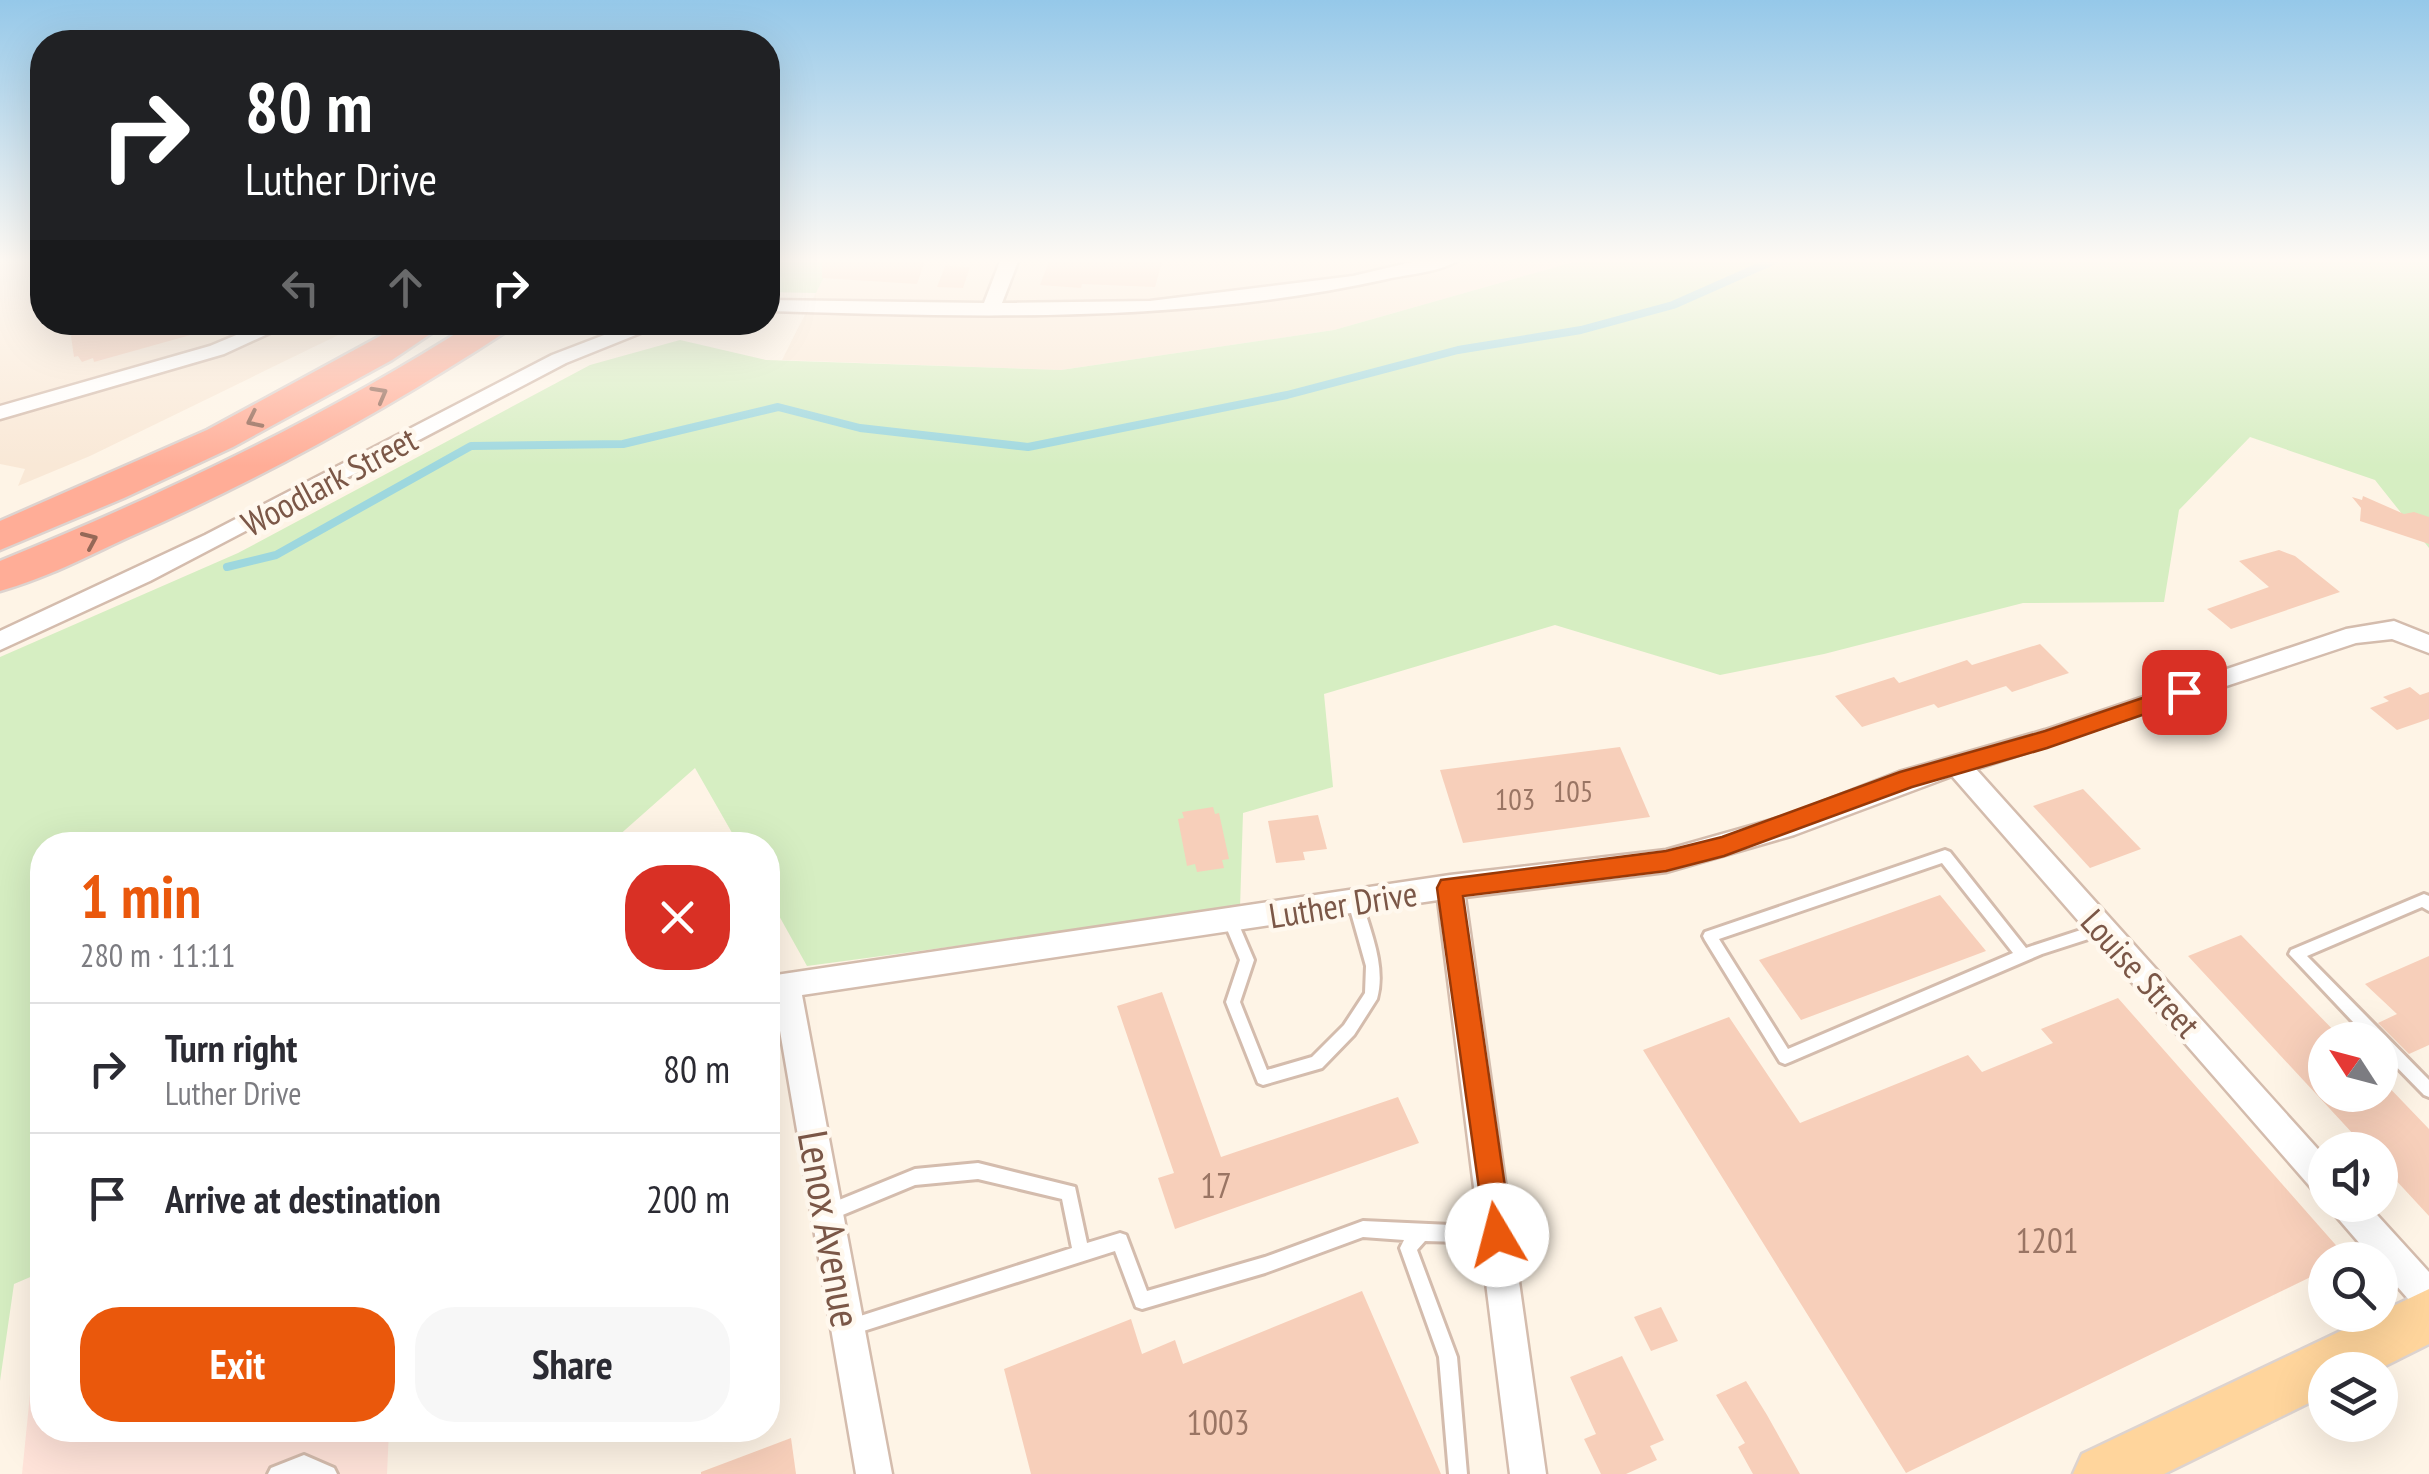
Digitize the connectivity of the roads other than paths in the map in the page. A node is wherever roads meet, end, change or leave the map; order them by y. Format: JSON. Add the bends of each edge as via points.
{"nodes":[{"id":1,"x":253,"y":335,"type":"edge"},
{"id":2,"x":411,"y":335,"type":"edge"},
{"id":3,"x":476,"y":335,"type":"edge"},
{"id":4,"x":623,"y":335,"type":"edge"},
{"id":5,"x":0,"y":413,"type":"edge"},
{"id":6,"x":0,"y":536,"type":"edge"},
{"id":7,"x":0,"y":577,"type":"edge"},
{"id":8,"x":2417,"y":639,"type":"edge"},
{"id":9,"x":0,"y":641,"type":"edge"},
{"id":10,"x":1958,"y":766,"type":"junction"},
{"id":11,"x":1450,"y":888,"type":"junction"},
{"id":12,"x":1354,"y":902,"type":"junction"},
{"id":13,"x":2429,"y":905,"type":"edge"},
{"id":14,"x":1231,"y":922,"type":"junction"},
{"id":15,"x":2102,"y":929,"type":"junction"},
{"id":16,"x":2024,"y":956,"type":"junction"},
{"id":17,"x":786,"y":984,"type":"joint"},
{"id":18,"x":2429,"y":1090,"type":"edge"},
{"id":19,"x":2308,"y":1161,"type":"edge"},
{"id":20,"x":827,"y":1213,"type":"junction"},
{"id":21,"x":2362,"y":1222,"type":"edge"},
{"id":22,"x":1422,"y":1232,"type":"junction"},
{"id":23,"x":1497,"y":1235,"type":"junction"},
{"id":24,"x":1081,"y":1254,"type":"junction"},
{"id":25,"x":2429,"y":1297,"type":"edge"},
{"id":26,"x":2429,"y":1316,"type":"edge"},
{"id":27,"x":848,"y":1328,"type":"junction"},
{"id":28,"x":2127,"y":1468,"type":"edge"},
{"id":29,"x":277,"y":1474,"type":"edge"},
{"id":30,"x":328,"y":1474,"type":"edge"},
{"id":31,"x":874,"y":1474,"type":"edge"},
{"id":32,"x":1458,"y":1474,"type":"edge"},
{"id":33,"x":1528,"y":1474,"type":"edge"}],
"edges":[{"from":1,"to":5,"type":"street"},
{"from":2,"to":6,"type":"highway","one_way":true,"via":[[272,412]]},
{"from":7,"to":3,"type":"highway","one_way":true,"via":[[310,434]]},
{"from":4,"to":9,"type":"street","name":"Woodlark Street","via":[[559,359],[102,598]]},
{"from":8,"to":10,"type":"street","name":"Luther Drive","via":[[2378,629],[2354,635]]},
{"from":10,"to":11,"type":"street","name":"Luther Drive","via":[[1666,861]]},
{"from":10,"to":15,"type":"street","name":"Louise Street"},
{"from":11,"to":12,"type":"street","name":"Luther Drive"},
{"from":11,"to":23,"type":"street"},
{"from":12,"to":14,"type":"street","name":"Luther Drive"},
{"from":12,"to":14,"type":"lane","via":[[1373,966],[1372,994],[1317,1063],[1263,1078],[1233,1002],[1246,960]]},
{"from":13,"to":18,"type":"lane","via":[[2424,900],[2296,954]]},
{"from":14,"to":17,"type":"street","name":"Luther Drive"},
{"from":15,"to":16,"type":"lane"},
{"from":15,"to":19,"type":"street","name":"Louise Street"},
{"from":16,"to":16,"type":"lane","via":[[1785,1057],[1710,936],[1944,856]]},
{"from":17,"to":20,"type":"street","name":"Lenox Avenue"},
{"from":20,"to":24,"type":"lane","via":[[915,1178],[978,1171],[1069,1193]]},
{"from":20,"to":27,"type":"street","name":"Lenox Avenue"},
{"from":21,"to":25,"type":"street"},
{"from":22,"to":23,"type":"lane"},
{"from":22,"to":24,"type":"lane","via":[[1363,1229],[1142,1300],[1120,1241]]},
{"from":22,"to":32,"type":"lane","via":[[1408,1248],[1448,1357]]},
{"from":23,"to":33,"type":"street"},
{"from":24,"to":27,"type":"lane"},
{"from":26,"to":28,"type":"main road"},
{"from":27,"to":31,"type":"street","name":"Lenox Avenue"},
{"from":29,"to":30,"type":"lane","via":[[304,1464]]}]}
